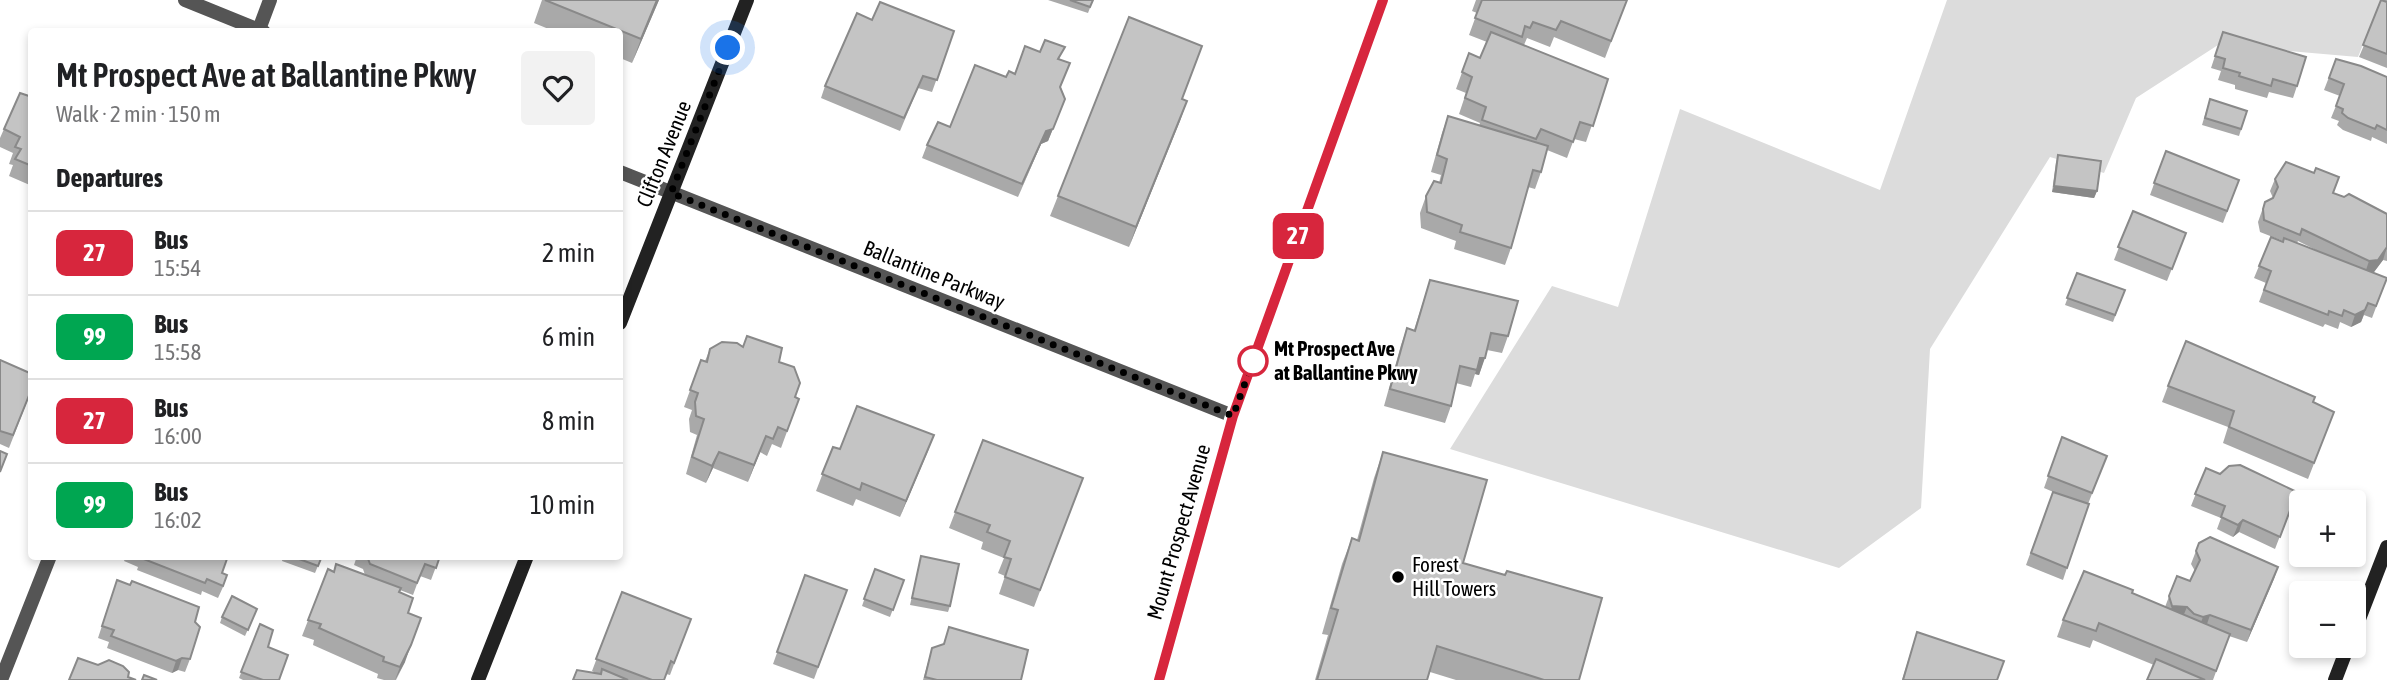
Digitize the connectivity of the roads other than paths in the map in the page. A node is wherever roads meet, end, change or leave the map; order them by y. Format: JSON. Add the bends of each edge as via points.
{"nodes":[{"id":1,"x":185,"y":0,"type":"edge"},
{"id":2,"x":270,"y":0,"type":"edge"},
{"id":3,"x":747,"y":0,"type":"edge"},
{"id":4,"x":1383,"y":0,"type":"edge"},
{"id":5,"x":253,"y":28,"type":"edge"},
{"id":6,"x":261,"y":28,"type":"edge"},
{"id":7,"x":623,"y":174,"type":"edge"},
{"id":8,"x":671,"y":193,"type":"junction"},
{"id":9,"x":623,"y":315,"type":"edge"},
{"id":10,"x":1233,"y":416,"type":"junction"},
{"id":11,"x":2387,"y":547,"type":"edge"},
{"id":12,"x":48,"y":560,"type":"edge"},
{"id":13,"x":525,"y":560,"type":"edge"},
{"id":14,"x":2366,"y":601,"type":"edge"},
{"id":15,"x":2343,"y":658,"type":"edge"},
{"id":16,"x":1,"y":680,"type":"edge"},
{"id":17,"x":478,"y":680,"type":"edge"},
{"id":18,"x":1159,"y":680,"type":"edge"},
{"id":19,"x":2335,"y":680,"type":"edge"}],
"edges":[{"from":1,"to":5,"type":"street"},
{"from":2,"to":6,"type":"street"},
{"from":3,"to":8,"type":"main road","name":"Clifton Avenue"},
{"from":4,"to":10,"type":"main road","name":"Mount Prospect Avenue"},
{"from":7,"to":8,"type":"street","name":"Ballantine Parkway"},
{"from":8,"to":9,"type":"main road","name":"Clifton Avenue"},
{"from":8,"to":10,"type":"street","name":"Ballantine Parkway"},
{"from":10,"to":18,"type":"main road","name":"Mount Prospect Avenue"},
{"from":11,"to":14,"type":"main road"},
{"from":12,"to":16,"type":"street"},
{"from":13,"to":17,"type":"main road"},
{"from":15,"to":19,"type":"main road"}]}
